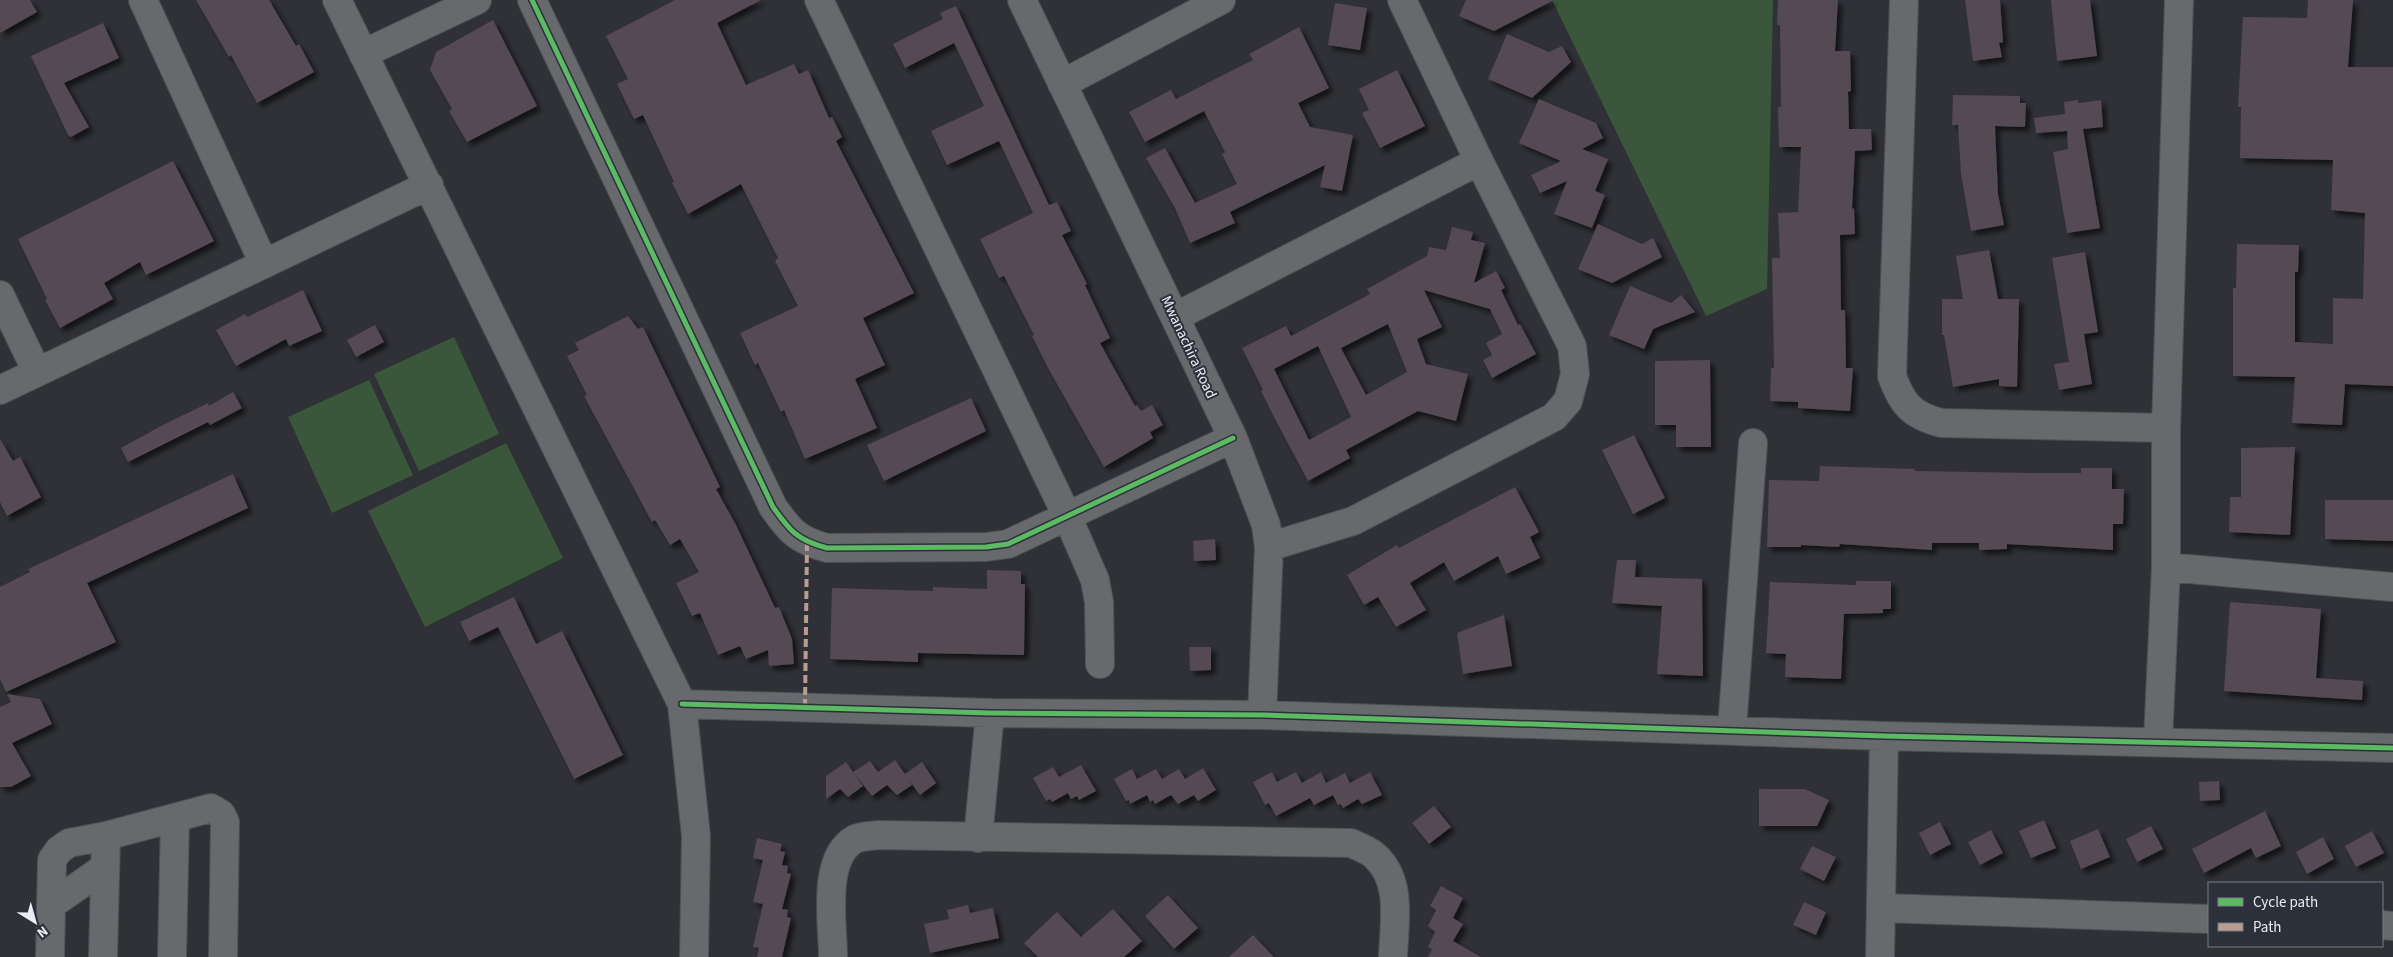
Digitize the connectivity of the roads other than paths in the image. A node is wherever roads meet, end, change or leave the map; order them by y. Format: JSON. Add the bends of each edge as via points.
{"nodes":[{"id":1,"x":143,"y":0,"type":"edge"},
{"id":2,"x":337,"y":0,"type":"edge"},
{"id":3,"x":477,"y":0,"type":"edge"},
{"id":4,"x":532,"y":0,"type":"edge"},
{"id":5,"x":819,"y":0,"type":"edge"},
{"id":6,"x":1022,"y":0,"type":"edge"},
{"id":7,"x":1221,"y":0,"type":"edge"},
{"id":8,"x":1402,"y":0,"type":"edge"},
{"id":9,"x":1904,"y":0,"type":"edge"},
{"id":10,"x":2179,"y":0,"type":"edge"},
{"id":11,"x":363,"y":54,"type":"junction"},
{"id":12,"x":1062,"y":84,"type":"junction"},
{"id":13,"x":1479,"y":161,"type":"junction"},
{"id":14,"x":429,"y":185,"type":"junction"},
{"id":15,"x":264,"y":264,"type":"junction"},
{"id":16,"x":0,"y":295,"type":"edge"},
{"id":17,"x":1175,"y":317,"type":"junction"},
{"id":18,"x":37,"y":372,"type":"junction"},
{"id":19,"x":0,"y":390,"type":"edge"},
{"id":20,"x":2166,"y":428,"type":"junction"},
{"id":21,"x":1232,"y":438,"type":"junction"},
{"id":22,"x":1753,"y":443,"type":"dead end"},
{"id":23,"x":1068,"y":518,"type":"junction"},
{"id":24,"x":1269,"y":547,"type":"junction"},
{"id":25,"x":2166,"y":567,"type":"junction"},
{"id":26,"x":2393,"y":587,"type":"edge"},
{"id":27,"x":1100,"y":664,"type":"dead end"},
{"id":28,"x":682,"y":704,"type":"junction"},
{"id":29,"x":990,"y":713,"type":"junction"},
{"id":30,"x":1262,"y":715,"type":"junction"},
{"id":31,"x":1732,"y":729,"type":"junction"},
{"id":32,"x":1884,"y":736,"type":"junction"},
{"id":33,"x":2158,"y":741,"type":"junction"},
{"id":34,"x":2393,"y":748,"type":"edge"},
{"id":35,"x":175,"y":818,"type":"junction"},
{"id":36,"x":106,"y":836,"type":"junction"},
{"id":37,"x":978,"y":838,"type":"junction"},
{"id":38,"x":104,"y":868,"type":"junction"},
{"id":39,"x":52,"y":906,"type":"junction"},
{"id":40,"x":1882,"y":908,"type":"junction"},
{"id":41,"x":2208,"y":919,"type":"edge"},
{"id":42,"x":50,"y":957,"type":"edge"},
{"id":43,"x":103,"y":957,"type":"edge"},
{"id":44,"x":172,"y":957,"type":"edge"},
{"id":45,"x":223,"y":957,"type":"edge"},
{"id":46,"x":694,"y":957,"type":"edge"},
{"id":47,"x":833,"y":957,"type":"edge"},
{"id":48,"x":1393,"y":957,"type":"edge"},
{"id":49,"x":1880,"y":957,"type":"edge"}],
"edges":[{"from":1,"to":15,"type":"street"},
{"from":2,"to":11,"type":"street"},
{"from":3,"to":11,"type":"street"},
{"from":4,"to":23,"type":"street","via":[[773,507],[788,528],[807,543],[827,548],[986,547],[1008,544]]},
{"from":5,"to":23,"type":"street"},
{"from":6,"to":12,"type":"street","name":"Mwanachira Road"},
{"from":7,"to":12,"type":"street"},
{"from":8,"to":13,"type":"street"},
{"from":9,"to":20,"type":"street","via":[[1892,376],[1899,396],[1924,419],[1941,423]]},
{"from":10,"to":20,"type":"street"},
{"from":11,"to":14,"type":"street"},
{"from":12,"to":17,"type":"street","name":"Mwanachira Road"},
{"from":13,"to":17,"type":"street"},
{"from":13,"to":24,"type":"street","via":[[1572,346],[1575,374],[1568,401],[1554,417],[1353,521]]},
{"from":14,"to":15,"type":"street"},
{"from":14,"to":28,"type":"street"},
{"from":15,"to":18,"type":"street"},
{"from":16,"to":18,"type":"street"},
{"from":17,"to":21,"type":"street","name":"Mwanachira Road"},
{"from":18,"to":19,"type":"street"},
{"from":20,"to":25,"type":"street"},
{"from":21,"to":23,"type":"street"},
{"from":21,"to":24,"type":"street","name":"Mwanachira Road","via":[[1266,524]]},
{"from":22,"to":31,"type":"street"},
{"from":23,"to":27,"type":"street","via":[[1095,580]]},
{"from":24,"to":30,"type":"street","name":"Mwanachira Road"},
{"from":25,"to":26,"type":"street"},
{"from":25,"to":33,"type":"street"},
{"from":28,"to":29,"type":"street"},
{"from":28,"to":46,"type":"street","via":[[696,836]]},
{"from":29,"to":30,"type":"street"},
{"from":29,"to":37,"type":"street"},
{"from":30,"to":31,"type":"street"},
{"from":31,"to":32,"type":"street"},
{"from":32,"to":33,"type":"street"},
{"from":32,"to":40,"type":"street"},
{"from":33,"to":34,"type":"street"},
{"from":35,"to":36,"type":"street"},
{"from":35,"to":44,"type":"street"},
{"from":35,"to":45,"type":"street","via":[[211,808],[221,814],[225,822]]},
{"from":36,"to":38,"type":"street"},
{"from":36,"to":39,"type":"street","via":[[69,843],[59,850],[52,860]]},
{"from":37,"to":47,"type":"street","via":[[878,835],[856,838],[839,854],[832,873]]},
{"from":37,"to":48,"type":"street","via":[[1351,843],[1375,856],[1390,876],[1395,891]]},
{"from":38,"to":39,"type":"street"},
{"from":38,"to":43,"type":"street"},
{"from":39,"to":42,"type":"street"},
{"from":40,"to":41,"type":"street"},
{"from":40,"to":49,"type":"street"}]}
